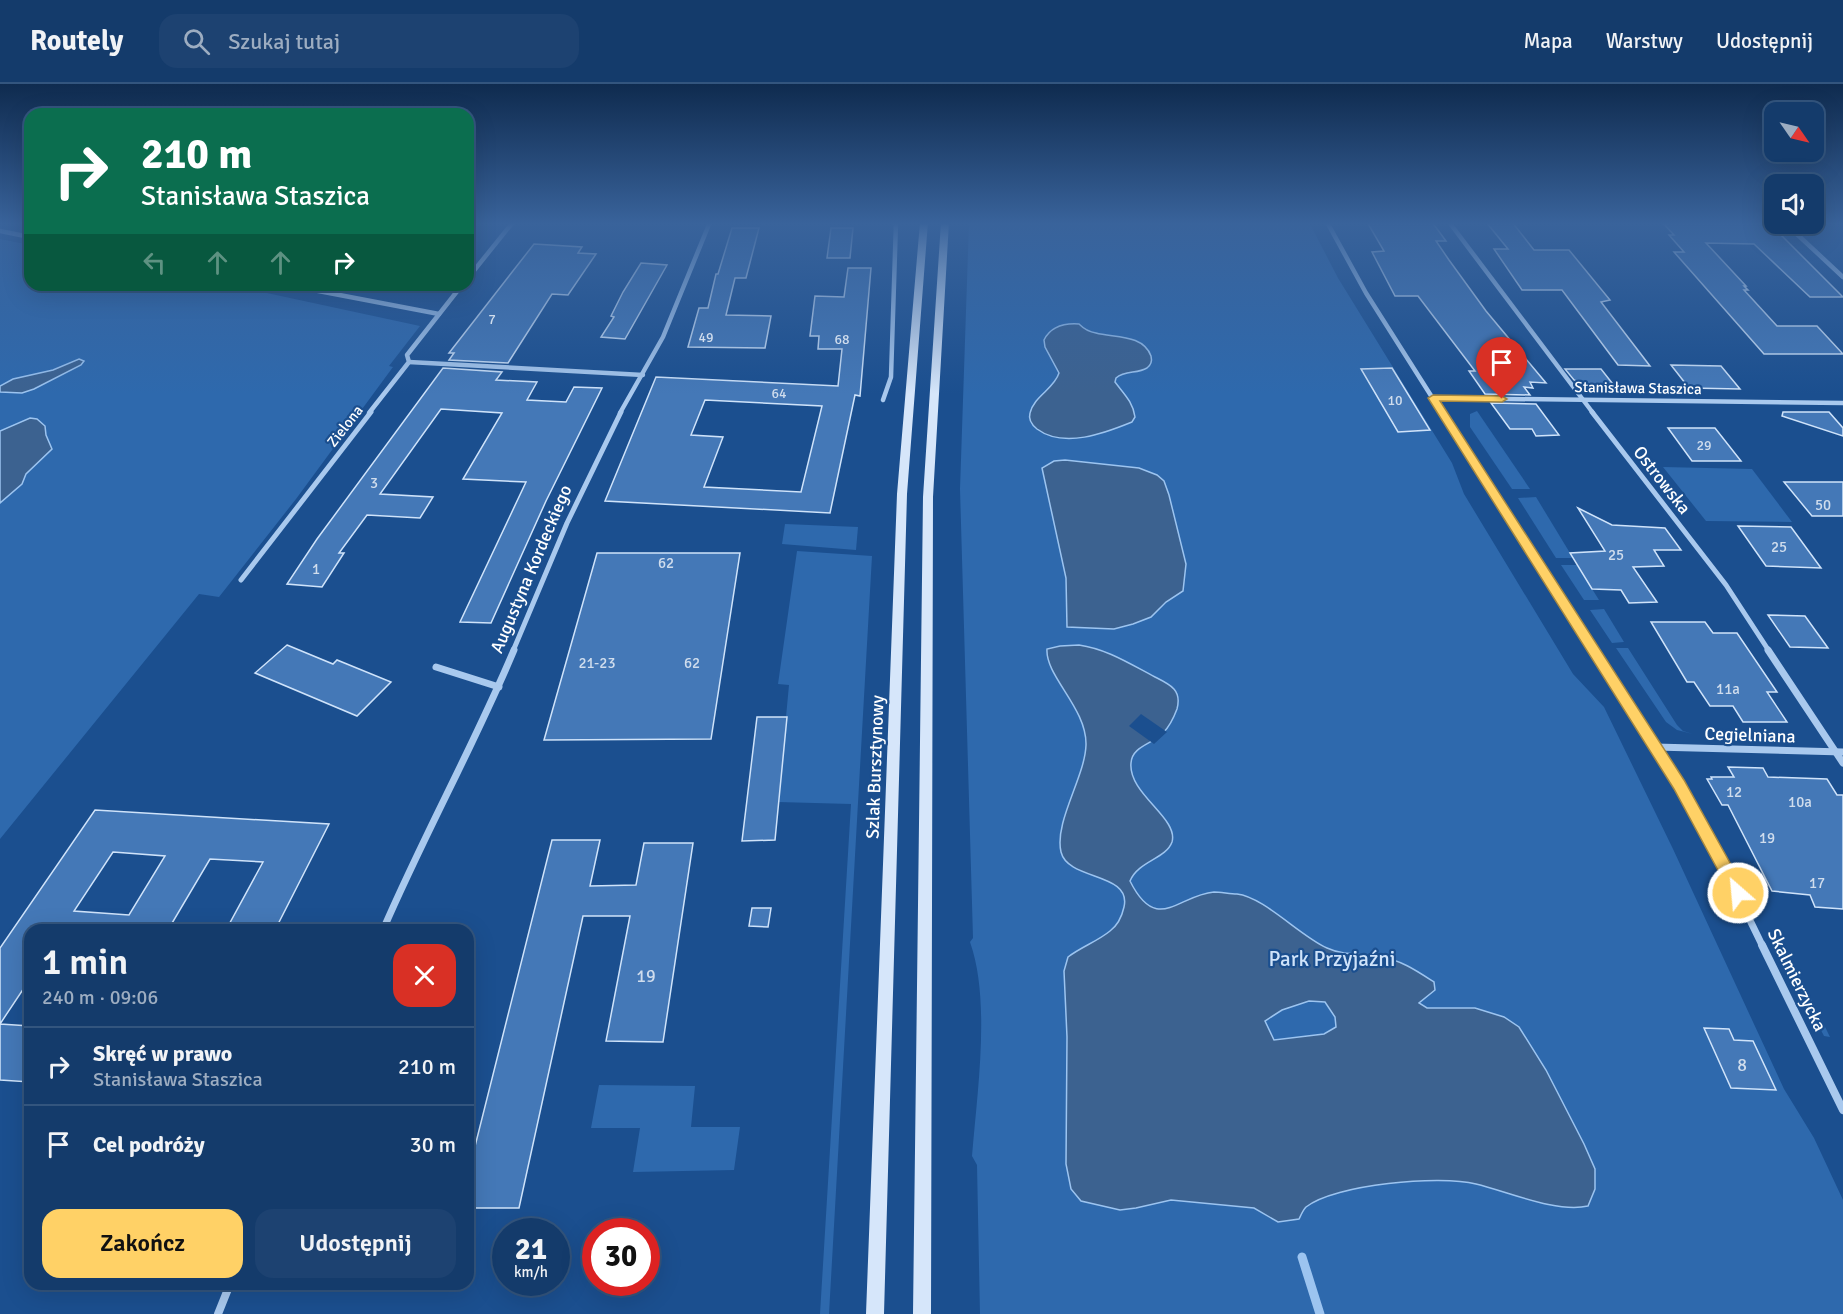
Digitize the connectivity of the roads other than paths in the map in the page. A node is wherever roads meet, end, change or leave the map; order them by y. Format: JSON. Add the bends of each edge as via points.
{"nodes":[{"id":1,"x":687,"y":279,"type":"edge"},
{"id":2,"x":894,"y":279,"type":"edge"},
{"id":3,"x":919,"y":279,"type":"edge"},
{"id":4,"x":941,"y":279,"type":"edge"},
{"id":5,"x":1358,"y":279,"type":"edge"},
{"id":6,"x":1492,"y":279,"type":"edge"},
{"id":7,"x":318,"y":291,"type":"edge"},
{"id":8,"x":457,"y":291,"type":"edge"},
{"id":9,"x":439,"y":314,"type":"junction"},
{"id":10,"x":409,"y":362,"type":"junction"},
{"id":11,"x":643,"y":375,"type":"junction"},
{"id":12,"x":1433,"y":398,"type":"junction"},
{"id":13,"x":883,"y":400,"type":"dead end"},
{"id":14,"x":1582,"y":400,"type":"junction"},
{"id":15,"x":1843,"y":402,"type":"edge"},
{"id":16,"x":241,"y":580,"type":"dead end"},
{"id":17,"x":436,"y":667,"type":"dead end"},
{"id":18,"x":499,"y":687,"type":"junction"},
{"id":19,"x":1655,"y":747,"type":"junction"},
{"id":20,"x":1840,"y":752,"type":"edge"},
{"id":21,"x":1843,"y":763,"type":"edge"},
{"id":22,"x":386,"y":924,"type":"edge"},
{"id":23,"x":1843,"y":1110,"type":"edge"},
{"id":24,"x":228,"y":1290,"type":"edge"},
{"id":25,"x":218,"y":1314,"type":"edge"},
{"id":26,"x":875,"y":1314,"type":"edge"},
{"id":27,"x":922,"y":1314,"type":"edge"}],
"edges":[{"from":1,"to":11,"type":"street","name":"Augustyna Kordeckiego"},
{"from":2,"to":13,"type":"street","via":[[891,377]]},
{"from":3,"to":26,"type":"main road","name":"Szlak Bursztynowy","via":[[902,494]]},
{"from":4,"to":27,"type":"main road","via":[[928,496]]},
{"from":5,"to":12,"type":"street","name":"Skalmierzycka"},
{"from":6,"to":14,"type":"street","name":"Ostrowska"},
{"from":7,"to":9,"type":"street"},
{"from":8,"to":9,"type":"street","name":"Zielona"},
{"from":9,"to":10,"type":"street","name":"Zielona","via":[[407,355]]},
{"from":10,"to":11,"type":"street"},
{"from":10,"to":16,"type":"street","name":"Zielona"},
{"from":11,"to":18,"type":"street","name":"Augustyna Kordeckiego","via":[[607,436]]},
{"from":12,"to":14,"type":"street","name":"Stanisława Staszica"},
{"from":12,"to":19,"type":"street","name":"Skalmierzycka"},
{"from":14,"to":15,"type":"street","name":"Stanisława Staszica"},
{"from":14,"to":20,"type":"street","name":"Ostrowska","via":[[1726,585]]},
{"from":17,"to":18,"type":"street"},
{"from":18,"to":22,"type":"street","name":"Augustyna Kordeckiego"},
{"from":19,"to":20,"type":"street","name":"Cegielniana"},
{"from":19,"to":23,"type":"street","name":"Skalmierzycka","via":[[1731,878]]},
{"from":20,"to":21,"type":"street","name":"Ostrowska"},
{"from":24,"to":25,"type":"street"}]}
